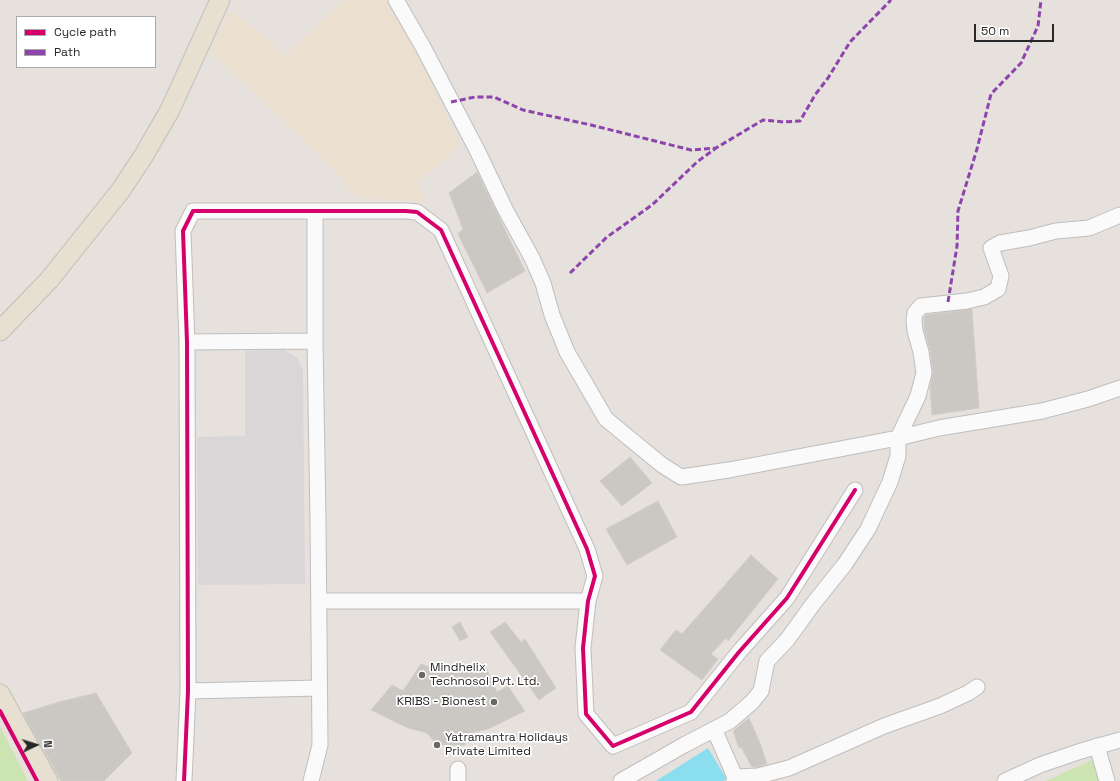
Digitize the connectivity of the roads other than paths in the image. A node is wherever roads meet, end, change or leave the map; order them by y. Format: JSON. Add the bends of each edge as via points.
{"nodes":[{"id":1,"x":220,"y":0,"type":"edge"},
{"id":2,"x":396,"y":0,"type":"edge"},
{"id":3,"x":315,"y":211,"type":"junction"},
{"id":4,"x":1120,"y":215,"type":"edge"},
{"id":5,"x":0,"y":331,"type":"edge"},
{"id":6,"x":315,"y":341,"type":"junction"},
{"id":7,"x":186,"y":342,"type":"junction"},
{"id":8,"x":1120,"y":388,"type":"edge"},
{"id":9,"x":898,"y":438,"type":"junction"},
{"id":10,"x":856,"y":490,"type":"dead end"},
{"id":11,"x":319,"y":601,"type":"junction"},
{"id":12,"x":588,"y":601,"type":"junction"},
{"id":13,"x":977,"y":687,"type":"dead end"},
{"id":14,"x":319,"y":688,"type":"junction"},
{"id":15,"x":188,"y":691,"type":"junction"},
{"id":16,"x":0,"y":694,"type":"edge"},
{"id":17,"x":0,"y":711,"type":"edge"},
{"id":18,"x":714,"y":730,"type":"junction"},
{"id":19,"x":1120,"y":740,"type":"edge"},
{"id":20,"x":1097,"y":746,"type":"junction"},
{"id":21,"x":735,"y":779,"type":"edge"},
{"id":22,"x":37,"y":781,"type":"edge"},
{"id":23,"x":48,"y":781,"type":"edge"},
{"id":24,"x":184,"y":781,"type":"edge"},
{"id":25,"x":312,"y":781,"type":"edge"},
{"id":26,"x":621,"y":781,"type":"edge"},
{"id":27,"x":1004,"y":781,"type":"edge"},
{"id":28,"x":1107,"y":781,"type":"edge"}],
"edges":[{"from":1,"to":5,"type":"main road","via":[[170,110],[137,167],[49,280]]},
{"from":2,"to":9,"type":"street","via":[[532,258],[567,352],[606,419],[662,465],[681,477]]},
{"from":3,"to":6,"type":"street"},
{"from":3,"to":7,"type":"street","via":[[193,211],[183,231]]},
{"from":3,"to":12,"type":"street","via":[[417,212],[441,230],[587,549],[594,576]]},
{"from":4,"to":9,"type":"street","via":[[1089,228],[1056,231],[1000,243],[991,248],[1001,276],[998,289],[984,297],[922,306],[915,313],[915,331],[924,373],[918,396]]},
{"from":6,"to":7,"type":"street"},
{"from":6,"to":11,"type":"street"},
{"from":7,"to":15,"type":"street"},
{"from":8,"to":9,"type":"street","via":[[1042,411],[939,428]]},
{"from":9,"to":18,"type":"street","via":[[898,456],[890,482],[864,535],[787,640],[767,661],[761,691],[730,721]]},
{"from":10,"to":12,"type":"street","via":[[787,598],[691,712],[613,746],[586,714],[583,648]]},
{"from":11,"to":12,"type":"street"},
{"from":11,"to":14,"type":"street"},
{"from":13,"to":21,"type":"street","via":[[940,706],[884,726],[789,768]]},
{"from":14,"to":15,"type":"street"},
{"from":14,"to":25,"type":"street","via":[[320,744]]},
{"from":15,"to":24,"type":"street"},
{"from":16,"to":23,"type":"main road"},
{"from":17,"to":22,"type":"main road"},
{"from":18,"to":21,"type":"street"},
{"from":18,"to":26,"type":"street"},
{"from":19,"to":20,"type":"street"},
{"from":20,"to":27,"type":"street","via":[[1040,765]]},
{"from":20,"to":28,"type":"street"}]}
